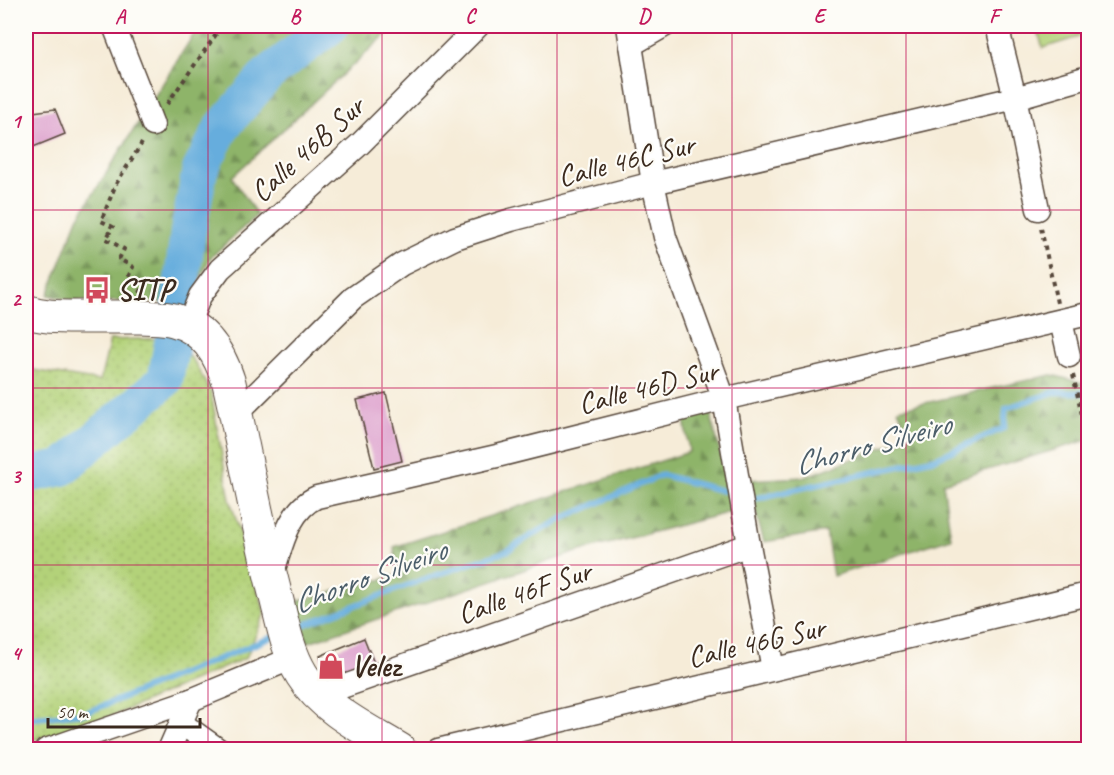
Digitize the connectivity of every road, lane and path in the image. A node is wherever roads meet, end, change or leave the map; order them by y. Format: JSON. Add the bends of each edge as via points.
{"nodes":[{"id":1,"x":114,"y":26,"type":"edge"},
{"id":2,"x":222,"y":26,"type":"edge"},
{"id":3,"x":478,"y":26,"type":"edge"},
{"id":4,"x":664,"y":26,"type":"edge"},
{"id":5,"x":997,"y":26,"type":"edge"},
{"id":6,"x":629,"y":35,"type":"edge"},
{"id":7,"x":1089,"y":77,"type":"edge"},
{"id":8,"x":1015,"y":98,"type":"junction"},
{"id":9,"x":153,"y":124,"type":"junction"},
{"id":10,"x":653,"y":183,"type":"junction"},
{"id":11,"x":1038,"y":210,"type":"joint"},
{"id":12,"x":26,"y":311,"type":"edge"},
{"id":13,"x":1089,"y":314,"type":"edge"},
{"id":14,"x":126,"y":317,"type":"junction"},
{"id":15,"x":1061,"y":321,"type":"junction"},
{"id":16,"x":188,"y":325,"type":"junction"},
{"id":17,"x":1069,"y":356,"type":"dead end"},
{"id":18,"x":1074,"y":379,"type":"dead end"},
{"id":19,"x":724,"y":399,"type":"junction"},
{"id":20,"x":236,"y":414,"type":"junction"},
{"id":21,"x":1089,"y":442,"type":"edge"},
{"id":22,"x":749,"y":545,"type":"junction"},
{"id":23,"x":271,"y":578,"type":"junction"},
{"id":24,"x":1089,"y":594,"type":"edge"},
{"id":25,"x":291,"y":652,"type":"junction"},
{"id":26,"x":773,"y":669,"type":"junction"},
{"id":27,"x":319,"y":695,"type":"junction"},
{"id":28,"x":191,"y":700,"type":"junction"},
{"id":29,"x":181,"y":723,"type":"junction"},
{"id":30,"x":58,"y":748,"type":"edge"},
{"id":31,"x":169,"y":750,"type":"edge"},
{"id":32,"x":219,"y":750,"type":"edge"},
{"id":33,"x":400,"y":750,"type":"edge"},
{"id":34,"x":438,"y":750,"type":"edge"}],
"edges":[{"from":1,"to":9,"type":"street"},
{"from":2,"to":9,"type":"path"},
{"from":3,"to":16,"type":"street","name":"Calle 46B Sur","via":[[360,144],[220,269],[200,296]]},
{"from":4,"to":6,"type":"street"},
{"from":5,"to":8,"type":"street"},
{"from":6,"to":10,"type":"street"},
{"from":7,"to":8,"type":"street","name":"Calle 46C Sur"},
{"from":8,"to":10,"type":"street","name":"Calle 46C Sur"},
{"from":8,"to":11,"type":"street"},
{"from":9,"to":14,"type":"path","via":[[116,184],[100,221],[113,228],[106,239],[124,249],[119,259],[133,267],[129,275],[145,283]]},
{"from":10,"to":19,"type":"street","via":[[665,237]]},
{"from":10,"to":20,"type":"street","name":"Calle 46C Sur","via":[[482,228],[402,264],[353,298]]},
{"from":11,"to":15,"type":"path"},
{"from":12,"to":14,"type":"main road","via":[[51,317]]},
{"from":13,"to":15,"type":"street","name":"Calle 46D Sur"},
{"from":14,"to":16,"type":"main road","via":[[163,318]]},
{"from":15,"to":17,"type":"street"},
{"from":15,"to":19,"type":"street","name":"Calle 46D Sur"},
{"from":16,"to":20,"type":"main road","via":[[216,350]]},
{"from":18,"to":21,"type":"path"},
{"from":19,"to":22,"type":"street"},
{"from":19,"to":23,"type":"street","name":"Calle 46D Sur","via":[[317,497],[295,515]]},
{"from":20,"to":23,"type":"main road"},
{"from":22,"to":26,"type":"street"},
{"from":22,"to":27,"type":"street","name":"Calle 46F Sur"},
{"from":23,"to":25,"type":"main road"},
{"from":24,"to":26,"type":"street","name":"Calle 46G Sur"},
{"from":25,"to":27,"type":"main road","via":[[303,676]]},
{"from":25,"to":28,"type":"street"},
{"from":26,"to":34,"type":"street","name":"Calle 46G Sur"},
{"from":27,"to":33,"type":"main road"},
{"from":28,"to":29,"type":"street"},
{"from":28,"to":30,"type":"street"},
{"from":29,"to":31,"type":"street"},
{"from":29,"to":32,"type":"street"}]}
